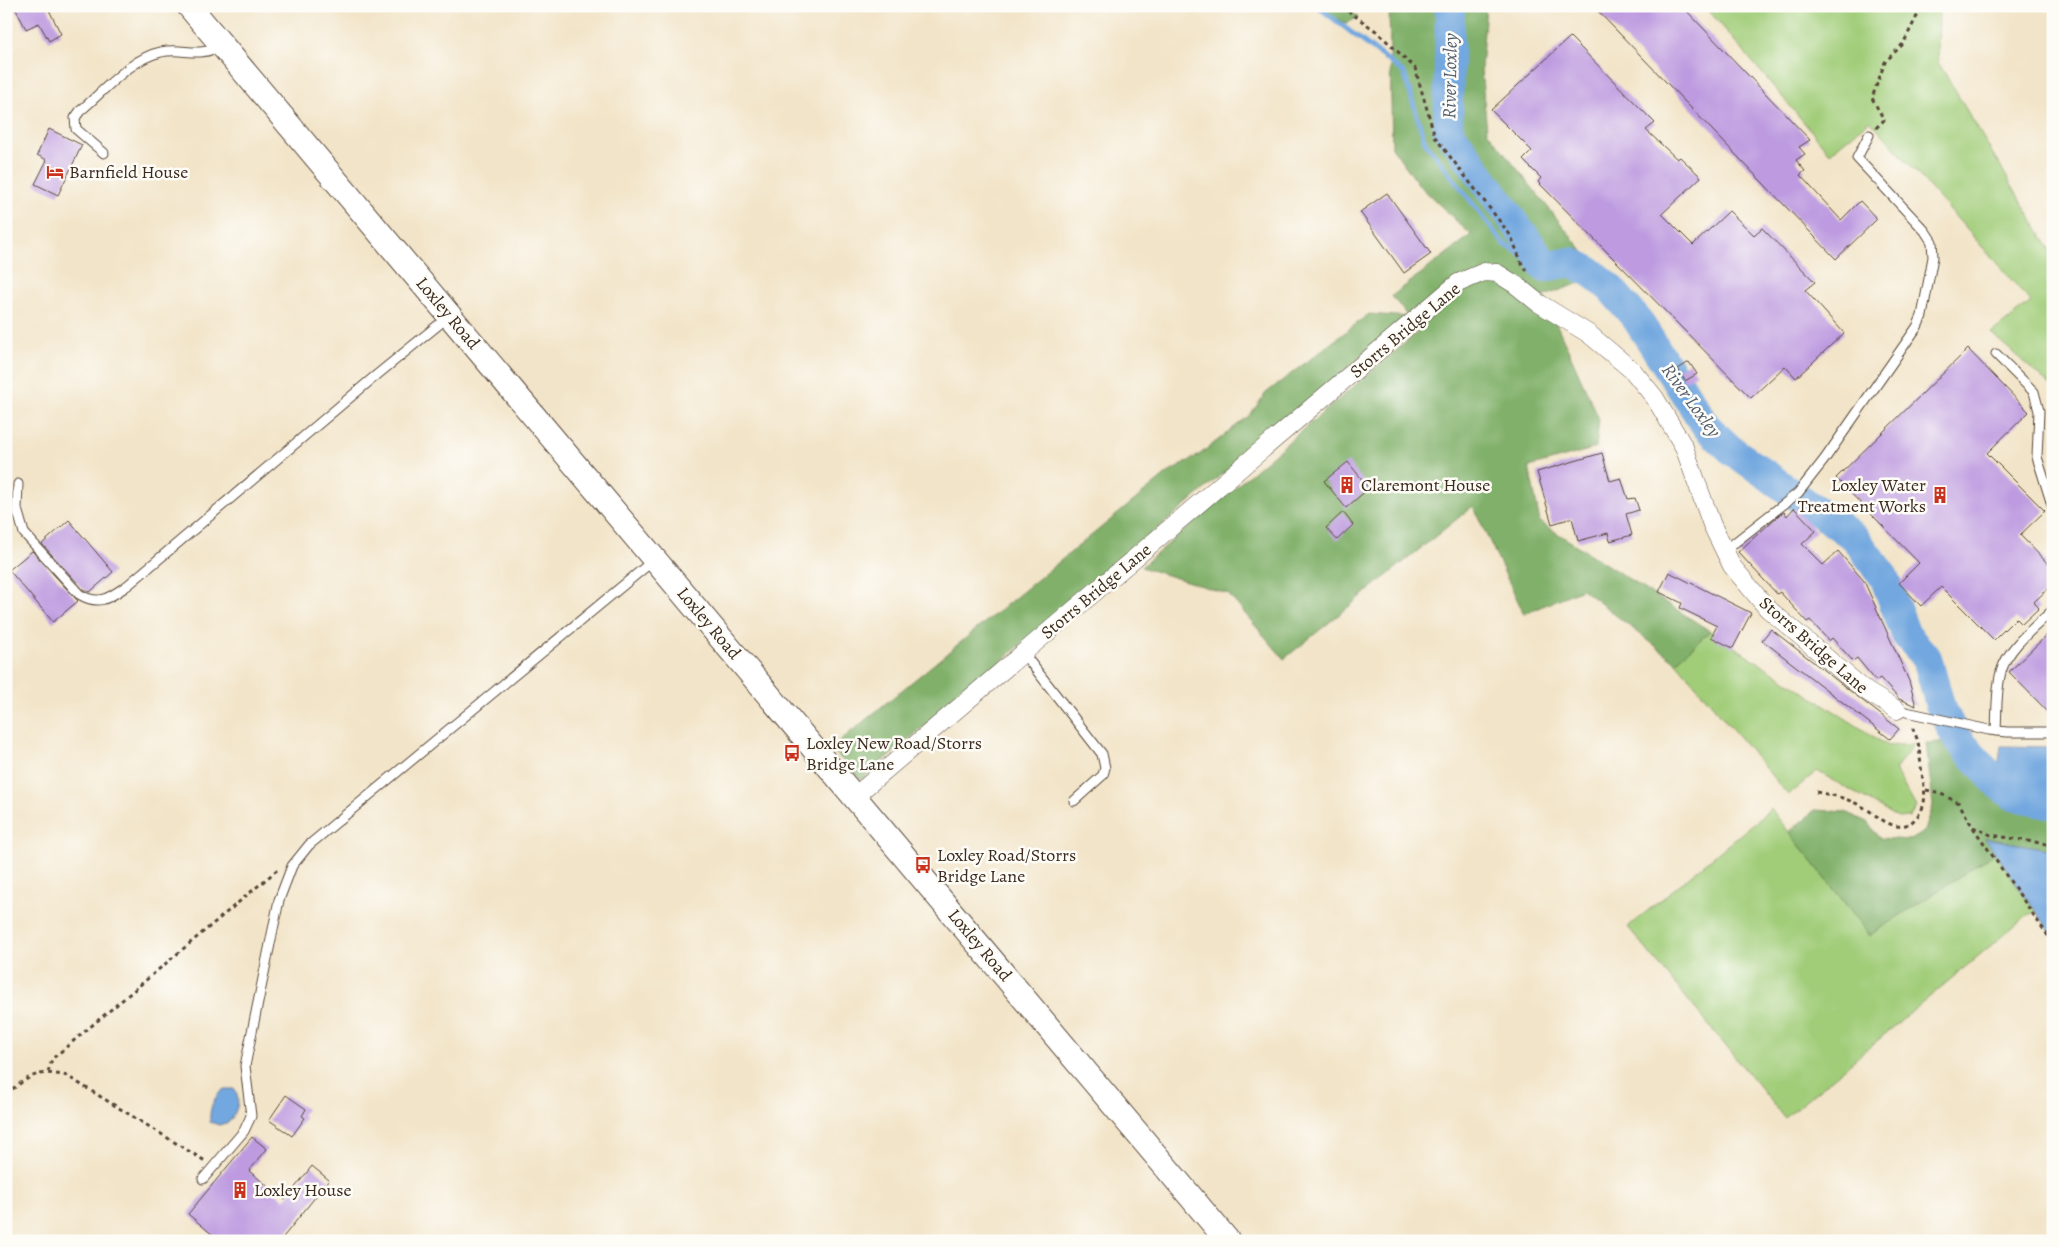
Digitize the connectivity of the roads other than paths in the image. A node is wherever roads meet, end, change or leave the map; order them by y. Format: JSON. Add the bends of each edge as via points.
{"nodes":[{"id":1,"x":189,"y":6,"type":"edge"},
{"id":2,"x":222,"y":44,"type":"junction"},
{"id":3,"x":1869,"y":135,"type":"dead end"},
{"id":4,"x":104,"y":152,"type":"dead end"},
{"id":5,"x":450,"y":316,"type":"junction"},
{"id":6,"x":1996,"y":354,"type":"dead end"},
{"id":7,"x":18,"y":484,"type":"dead end"},
{"id":8,"x":2053,"y":508,"type":"edge"},
{"id":9,"x":1724,"y":551,"type":"junction"},
{"id":10,"x":655,"y":559,"type":"junction"},
{"id":11,"x":2053,"y":610,"type":"edge"},
{"id":12,"x":1023,"y":653,"type":"junction"},
{"id":13,"x":1897,"y":710,"type":"joint"},
{"id":14,"x":1996,"y":731,"type":"junction"},
{"id":15,"x":2053,"y":732,"type":"edge"},
{"id":16,"x":855,"y":796,"type":"junction"},
{"id":17,"x":1074,"y":801,"type":"dead end"},
{"id":18,"x":204,"y":1179,"type":"dead end"},
{"id":19,"x":1228,"y":1241,"type":"edge"}],
"edges":[{"from":1,"to":2,"type":"main road","name":"Loxley Road"},
{"from":2,"to":4,"type":"lane","via":[[211,51],[163,51],[147,56],[80,111],[75,118],[76,129]]},
{"from":2,"to":5,"type":"main road","name":"Loxley Road"},
{"from":3,"to":9,"type":"lane","via":[[1857,158],[1932,242],[1933,257],[1922,316],[1811,479],[1784,506]]},
{"from":5,"to":7,"type":"lane","via":[[128,585],[103,600],[89,600],[79,594],[24,533],[17,509]]},
{"from":5,"to":10,"type":"main road","name":"Loxley Road"},
{"from":6,"to":8,"type":"lane","via":[[2034,392],[2040,411],[2037,458]]},
{"from":9,"to":12,"type":"street","name":"Storrs Bridge Lane","via":[[1684,447],[1655,398],[1634,371],[1588,334],[1536,302],[1516,285],[1497,273],[1484,272],[1458,282]]},
{"from":9,"to":13,"type":"street","name":"Storrs Bridge Lane","via":[[1732,566],[1767,608],[1866,691]]},
{"from":10,"to":16,"type":"main road","name":"Loxley Road"},
{"from":10,"to":18,"type":"lane","via":[[309,845],[292,866],[279,900],[245,1066],[251,1116],[244,1131]]},
{"from":11,"to":14,"type":"lane","via":[[2014,648],[2005,662],[2000,674]]},
{"from":12,"to":16,"type":"street","name":"Storrs Bridge Lane"},
{"from":12,"to":17,"type":"lane","via":[[1102,754],[1103,775]]},
{"from":13,"to":14,"type":"lane"},
{"from":14,"to":15,"type":"lane"},
{"from":16,"to":19,"type":"main road","name":"Loxley Road"}]}
